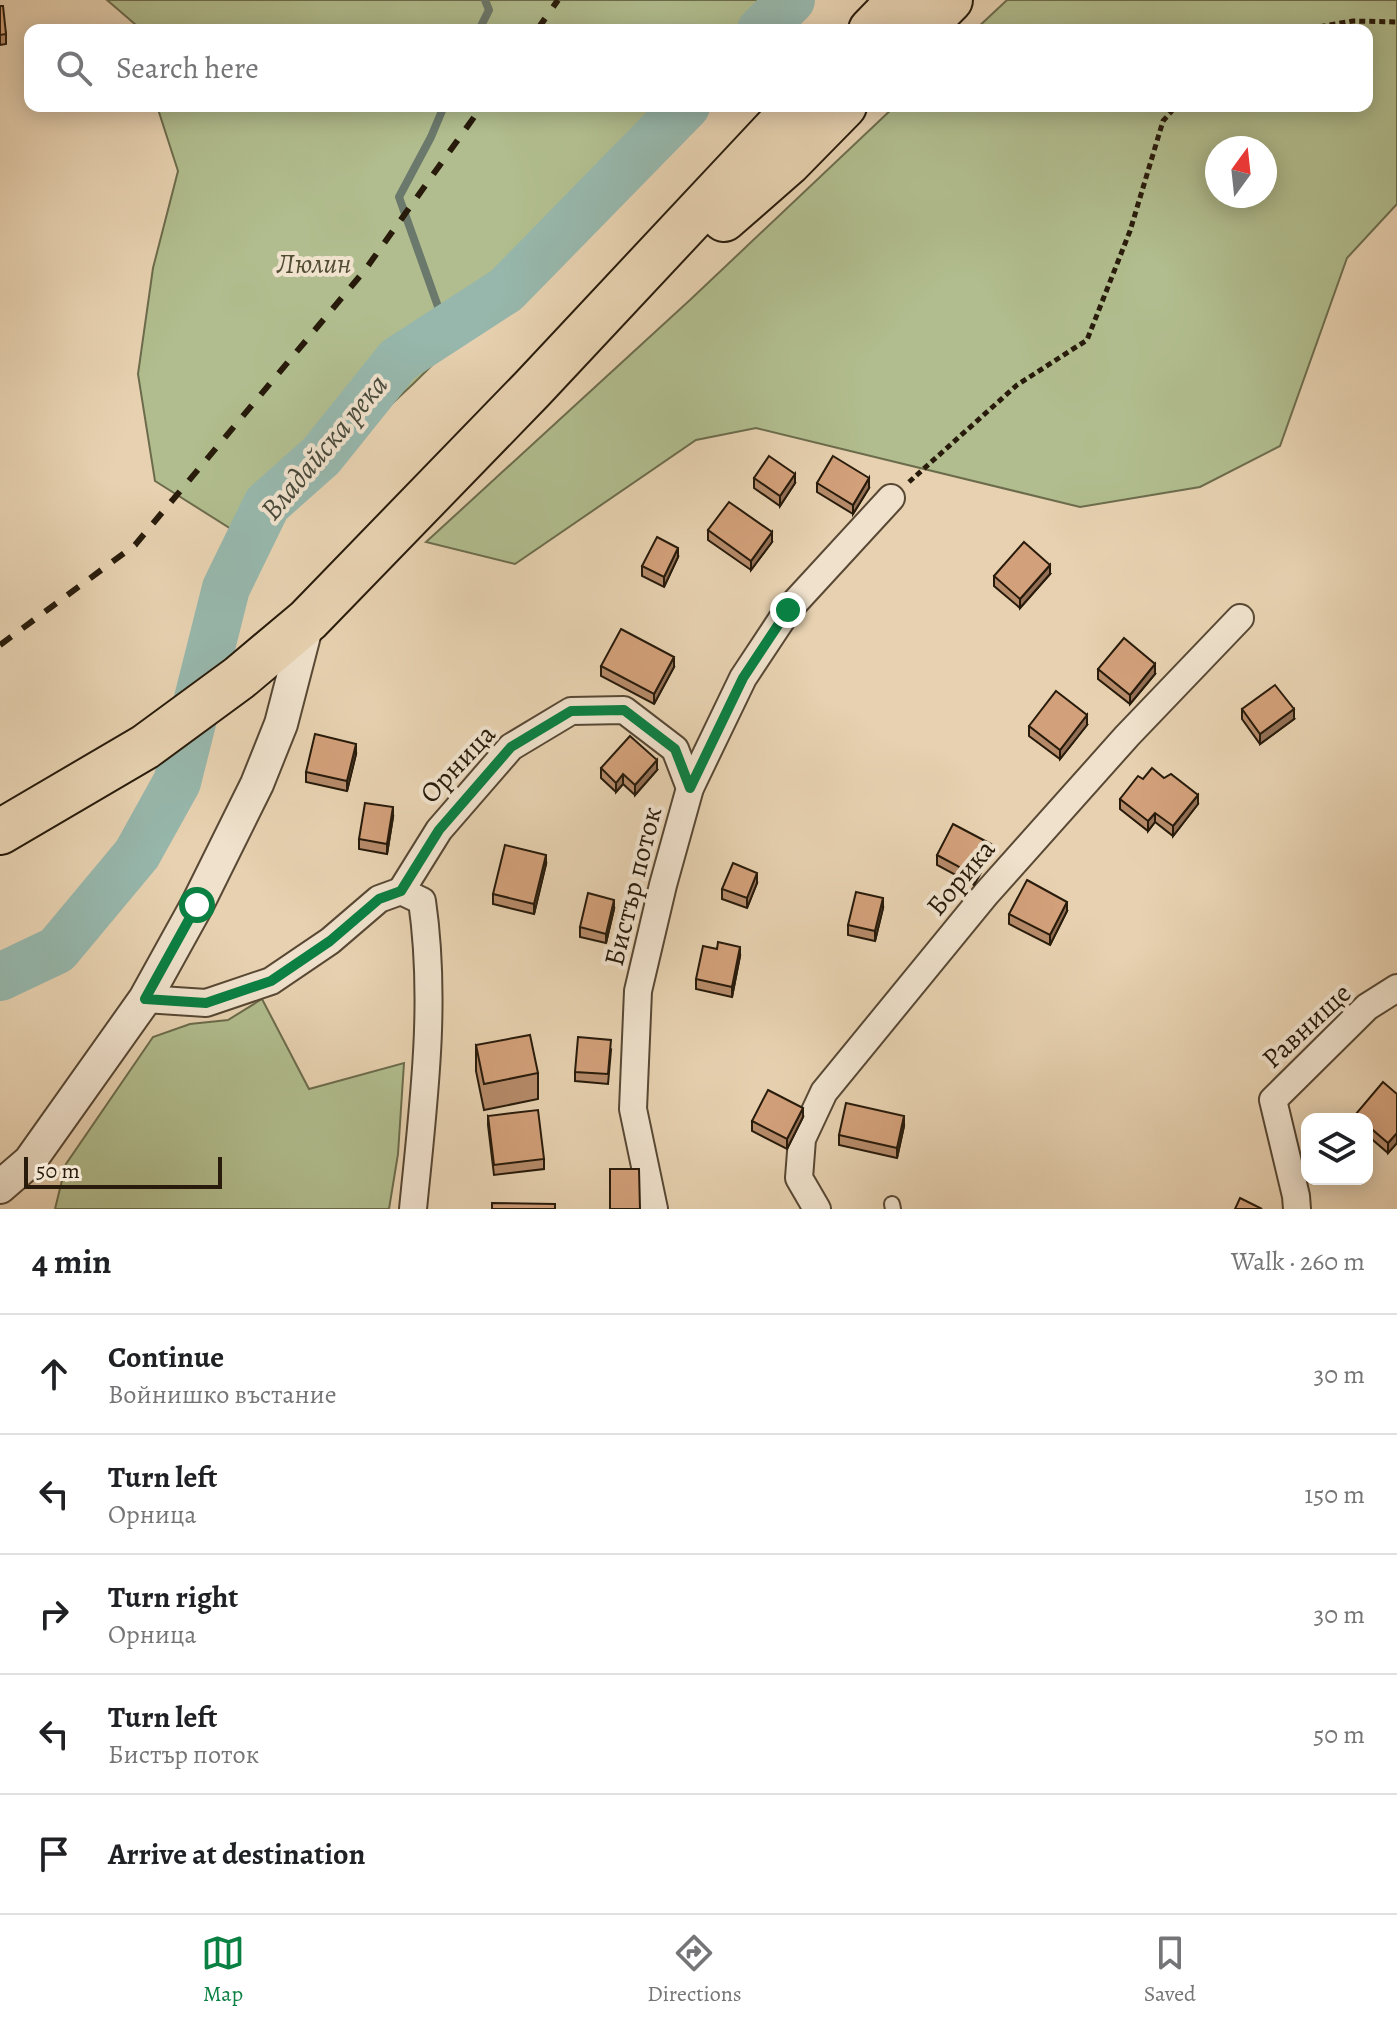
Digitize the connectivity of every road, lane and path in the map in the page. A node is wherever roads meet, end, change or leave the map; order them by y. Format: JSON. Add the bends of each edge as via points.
{"nodes":[{"id":1,"x":900,"y":0,"type":"edge"},
{"id":2,"x":950,"y":0,"type":"edge"},
{"id":3,"x":1397,"y":22,"type":"edge"},
{"id":4,"x":877,"y":24,"type":"edge"},
{"id":5,"x":926,"y":24,"type":"edge"},
{"id":6,"x":1335,"y":24,"type":"edge"},
{"id":7,"x":791,"y":112,"type":"edge"},
{"id":8,"x":838,"y":112,"type":"edge"},
{"id":9,"x":1171,"y":112,"type":"edge"},
{"id":10,"x":533,"y":388,"type":"junction"},
{"id":11,"x":891,"y":498,"type":"joint"},
{"id":12,"x":1240,"y":618,"type":"dead end"},
{"id":13,"x":308,"y":620,"type":"junction"},
{"id":14,"x":690,"y":788,"type":"junction"},
{"id":15,"x":0,"y":832,"type":"edge"},
{"id":16,"x":401,"y":891,"type":"junction"},
{"id":17,"x":1397,"y":988,"type":"edge"},
{"id":18,"x":145,"y":999,"type":"junction"},
{"id":19,"x":0,"y":1187,"type":"edge"},
{"id":20,"x":413,"y":1209,"type":"edge"},
{"id":21,"x":654,"y":1209,"type":"edge"},
{"id":22,"x":817,"y":1209,"type":"edge"},
{"id":23,"x":1297,"y":1209,"type":"edge"}],
"edges":[{"from":1,"to":4,"type":"highway"},
{"from":2,"to":5,"type":"highway"},
{"from":3,"to":6,"type":"path"},
{"from":7,"to":10,"type":"highway"},
{"from":8,"to":10,"type":"highway","via":[[788,163]]},
{"from":9,"to":11,"type":"path","via":[[1163,121],[1130,231],[1087,340],[1017,385]]},
{"from":10,"to":13,"type":"highway"},
{"from":11,"to":14,"type":"street","name":"Бистър поток","via":[[788,610],[743,678]]},
{"from":12,"to":22,"type":"street","name":"Борика","via":[[996,882],[824,1092],[802,1139],[799,1178]]},
{"from":13,"to":15,"type":"highway","via":[[145,747]]},
{"from":13,"to":18,"type":"street","via":[[281,724],[257,784]]},
{"from":14,"to":16,"type":"street","name":"Орница","via":[[675,749],[624,710],[571,711],[511,747],[439,830]]},
{"from":14,"to":21,"type":"street","name":"Бистър поток","via":[[638,991],[633,1109]]},
{"from":16,"to":18,"type":"street","name":"Орница","via":[[379,899],[271,981],[206,1003]]},
{"from":16,"to":20,"type":"street","via":[[422,901],[426,930],[429,1050]]},
{"from":17,"to":23,"type":"street","name":"Равнище","via":[[1367,1007],[1273,1100]]},
{"from":18,"to":19,"type":"street","via":[[30,1161]]}]}
